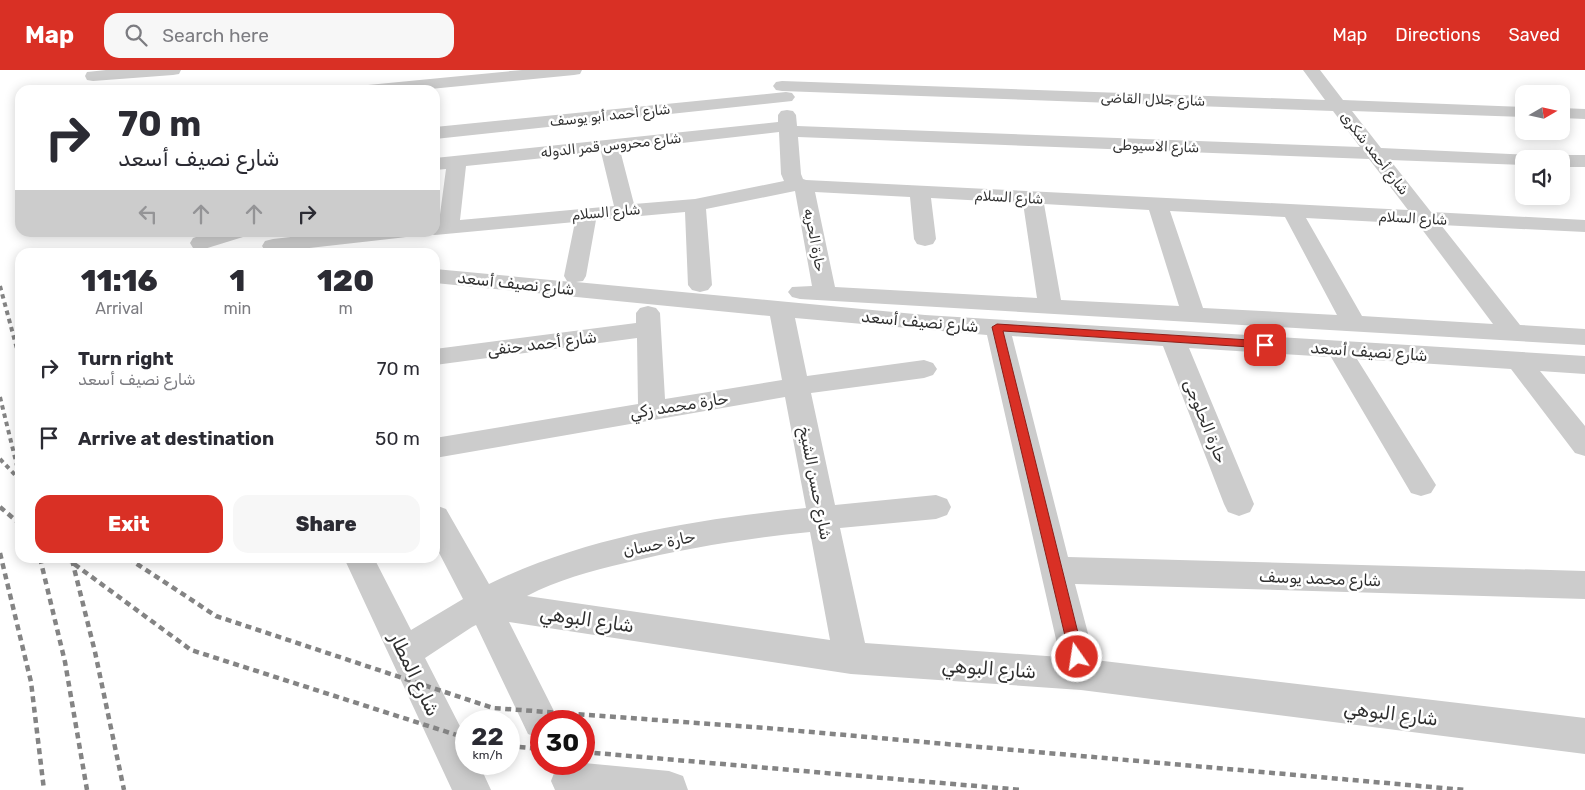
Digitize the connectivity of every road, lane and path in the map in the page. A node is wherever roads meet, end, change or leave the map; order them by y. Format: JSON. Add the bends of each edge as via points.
{"nodes":[{"id":1,"x":173,"y":70,"type":"edge"},
{"id":2,"x":574,"y":70,"type":"edge"},
{"id":3,"x":1311,"y":70,"type":"edge"},
{"id":4,"x":140,"y":71,"type":"edge"},
{"id":5,"x":95,"y":79,"type":"edge"},
{"id":6,"x":781,"y":84,"type":"edge"},
{"id":7,"x":150,"y":85,"type":"edge"},
{"id":8,"x":420,"y":85,"type":"edge"},
{"id":9,"x":1338,"y":105,"type":"junction"},
{"id":10,"x":1515,"y":112,"type":"edge"},
{"id":11,"x":1570,"y":113,"type":"edge"},
{"id":12,"x":1585,"y":114,"type":"edge"},
{"id":13,"x":788,"y":128,"type":"junction"},
{"id":14,"x":440,"y":131,"type":"edge"},
{"id":15,"x":609,"y":145,"type":"junction"},
{"id":16,"x":1376,"y":155,"type":"junction"},
{"id":17,"x":1515,"y":159,"type":"edge"},
{"id":18,"x":1570,"y":160,"type":"edge"},
{"id":19,"x":457,"y":161,"type":"junction"},
{"id":20,"x":1585,"y":161,"type":"edge"},
{"id":21,"x":440,"y":163,"type":"edge"},
{"id":22,"x":800,"y":185,"type":"junction"},
{"id":23,"x":920,"y":193,"type":"junction"},
{"id":24,"x":1033,"y":198,"type":"junction"},
{"id":25,"x":695,"y":205,"type":"junction"},
{"id":26,"x":1158,"y":205,"type":"junction"},
{"id":27,"x":625,"y":211,"type":"junction"},
{"id":28,"x":1292,"y":212,"type":"junction"},
{"id":29,"x":587,"y":214,"type":"junction"},
{"id":30,"x":1425,"y":218,"type":"junction"},
{"id":31,"x":1563,"y":225,"type":"junction"},
{"id":32,"x":1585,"y":226,"type":"edge"},
{"id":33,"x":442,"y":228,"type":"edge"},
{"id":34,"x":220,"y":237,"type":"edge"},
{"id":35,"x":345,"y":237,"type":"edge"},
{"id":36,"x":925,"y":239,"type":"dead end"},
{"id":37,"x":201,"y":243,"type":"edge"},
{"id":38,"x":271,"y":244,"type":"edge"},
{"id":39,"x":1585,"y":248,"type":"edge"},
{"id":40,"x":440,"y":265,"type":"edge"},
{"id":41,"x":440,"y":276,"type":"edge"},
{"id":42,"x":575,"y":276,"type":"junction"},
{"id":43,"x":700,"y":285,"type":"junction"},
{"id":44,"x":825,"y":294,"type":"junction"},
{"id":45,"x":648,"y":296,"type":"junction"},
{"id":46,"x":1050,"y":307,"type":"junction"},
{"id":47,"x":781,"y":309,"type":"junction"},
{"id":48,"x":1194,"y":315,"type":"junction"},
{"id":49,"x":1354,"y":324,"type":"junction"},
{"id":50,"x":997,"y":327,"type":"junction"},
{"id":51,"x":649,"y":329,"type":"junction"},
{"id":52,"x":1512,"y":332,"type":"junction"},
{"id":53,"x":1585,"y":336,"type":"edge"},
{"id":54,"x":1173,"y":339,"type":"junction"},
{"id":55,"x":1339,"y":350,"type":"junction"},
{"id":56,"x":440,"y":356,"type":"edge"},
{"id":57,"x":1519,"y":361,"type":"junction"},
{"id":58,"x":1585,"y":366,"type":"edge"},
{"id":59,"x":924,"y":369,"type":"dead end"},
{"id":60,"x":797,"y":386,"type":"junction"},
{"id":61,"x":652,"y":410,"type":"junction"},
{"id":62,"x":1585,"y":446,"type":"edge"},
{"id":63,"x":440,"y":447,"type":"edge"},
{"id":64,"x":1421,"y":485,"type":"dead end"},
{"id":65,"x":1238,"y":504,"type":"dead end"},
{"id":66,"x":936,"y":506,"type":"dead end"},
{"id":67,"x":824,"y":519,"type":"junction"},
{"id":68,"x":440,"y":526,"type":"edge"},
{"id":69,"x":361,"y":563,"type":"edge"},
{"id":70,"x":1056,"y":570,"type":"junction"},
{"id":71,"x":1585,"y":585,"type":"edge"},
{"id":72,"x":483,"y":604,"type":"junction"},
{"id":73,"x":404,"y":653,"type":"junction"},
{"id":74,"x":851,"y":658,"type":"junction"},
{"id":75,"x":1081,"y":674,"type":"junction"},
{"id":76,"x":535,"y":710,"type":"edge"},
{"id":77,"x":1585,"y":736,"type":"edge"},
{"id":78,"x":569,"y":778,"type":"edge"},
{"id":79,"x":472,"y":790,"type":"edge"},
{"id":80,"x":670,"y":790,"type":"edge"}],
"edges":[{"from":1,"to":4,"type":"street"},
{"from":2,"to":8,"type":"street"},
{"from":3,"to":9,"type":"street","name":"شارع أحمد شكرى"},
{"from":4,"to":5,"type":"street"},
{"from":4,"to":7,"type":"street"},
{"from":6,"to":9,"type":"street","name":"شارع جلال القاضى"},
{"from":6,"to":13,"type":"street","name":"حارة الحريه"},
{"from":6,"to":14,"type":"street","name":"شارع أحمد أبو يوسف"},
{"from":9,"to":10,"type":"street","name":"شارع جلال القاضى"},
{"from":9,"to":16,"type":"street","name":"شارع أحمد شكرى"},
{"from":11,"to":12,"type":"street"},
{"from":13,"to":15,"type":"street","name":"شارع محروس قمر الدوله"},
{"from":13,"to":16,"type":"street","name":"شارع الاسيوطى"},
{"from":13,"to":22,"type":"street","name":"حارة الحريه","via":[[791,174]]},
{"from":15,"to":19,"type":"street","name":"شارع محروس قمر الدوله"},
{"from":15,"to":27,"type":"street"},
{"from":16,"to":17,"type":"street","name":"شارع الاسيوطى"},
{"from":16,"to":30,"type":"street","name":"شارع أحمد شكرى"},
{"from":18,"to":20,"type":"street"},
{"from":19,"to":21,"type":"street","name":"شارع محروس قمر الدوله"},
{"from":19,"to":33,"type":"street"},
{"from":22,"to":23,"type":"street","name":"شارع السلام"},
{"from":22,"to":25,"type":"street","name":"شارع السلام"},
{"from":22,"to":44,"type":"street","name":"حارة الحريه"},
{"from":23,"to":24,"type":"street","name":"شارع السلام"},
{"from":23,"to":36,"type":"street"},
{"from":24,"to":26,"type":"street","name":"شارع السلام"},
{"from":24,"to":46,"type":"street"},
{"from":25,"to":27,"type":"street","name":"شارع السلام"},
{"from":25,"to":43,"type":"street"},
{"from":26,"to":28,"type":"street","name":"شارع السلام"},
{"from":26,"to":48,"type":"street"},
{"from":27,"to":29,"type":"street","name":"شارع السلام"},
{"from":28,"to":30,"type":"street","name":"شارع السلام"},
{"from":28,"to":49,"type":"street"},
{"from":29,"to":33,"type":"street","name":"شارع السلام"},
{"from":29,"to":42,"type":"street"},
{"from":30,"to":31,"type":"street","name":"شارع السلام"},
{"from":30,"to":52,"type":"street","name":"شارع أحمد شكرى"},
{"from":31,"to":32,"type":"street","name":"شارع السلام"},
{"from":31,"to":39,"type":"street"},
{"from":34,"to":37,"type":"street"},
{"from":35,"to":38,"type":"street"},
{"from":40,"to":42,"type":"street","name":"شارع نصيف أسعد"},
{"from":41,"to":45,"type":"street","name":"شارع نصيف أسعد"},
{"from":42,"to":43,"type":"street","name":"شارع نصيف أسعد"},
{"from":43,"to":44,"type":"street","name":"شارع نصيف أسعد"},
{"from":44,"to":46,"type":"street","name":"شارع نصيف أسعد"},
{"from":45,"to":47,"type":"street","name":"شارع نصيف أسعد"},
{"from":45,"to":51,"type":"street"},
{"from":46,"to":48,"type":"street","name":"شارع نصيف أسعد"},
{"from":47,"to":50,"type":"street","name":"شارع نصيف أسعد"},
{"from":47,"to":60,"type":"street","name":"شارع حسن الشيخ"},
{"from":48,"to":49,"type":"street","name":"شارع نصيف أسعد"},
{"from":49,"to":52,"type":"street","name":"شارع نصيف أسعد"},
{"from":50,"to":54,"type":"street","name":"شارع نصيف أسعد"},
{"from":50,"to":70,"type":"street"},
{"from":51,"to":56,"type":"street","name":"شارع أحمد حنفى"},
{"from":51,"to":61,"type":"street"},
{"from":52,"to":53,"type":"street","name":"شارع نصيف أسعد"},
{"from":54,"to":55,"type":"street","name":"شارع نصيف أسعد"},
{"from":54,"to":65,"type":"street","name":"حارة الحلوجى"},
{"from":55,"to":57,"type":"street","name":"شارع نصيف أسعد"},
{"from":55,"to":64,"type":"street"},
{"from":57,"to":58,"type":"street","name":"شارع نصيف أسعد"},
{"from":57,"to":62,"type":"street"},
{"from":59,"to":60,"type":"street","name":"حارة محمد زكي"},
{"from":60,"to":61,"type":"street","name":"حارة محمد زكي"},
{"from":60,"to":67,"type":"street","name":"شارع حسن الشيخ"},
{"from":61,"to":63,"type":"street","name":"حارة محمد زكي"},
{"from":66,"to":67,"type":"street","name":"حارة حسان"},
{"from":67,"to":72,"type":"street","name":"حارة حسان","via":[[692,535],[631,548],[559,568]]},
{"from":67,"to":74,"type":"street","name":"شارع حسن الشيخ"},
{"from":68,"to":72,"type":"street"},
{"from":69,"to":73,"type":"street","name":"شارع المطار"},
{"from":70,"to":71,"type":"street","name":"شارع محمد يوسف"},
{"from":70,"to":75,"type":"street"},
{"from":72,"to":73,"type":"street","name":"حارة حسان"},
{"from":72,"to":74,"type":"street","name":"شارع البوهي"},
{"from":72,"to":76,"type":"street"},
{"from":73,"to":79,"type":"street","name":"شارع المطار"},
{"from":74,"to":75,"type":"street","name":"شارع البوهي"},
{"from":75,"to":77,"type":"street","name":"شارع البوهي"},
{"from":78,"to":80,"type":"street"}]}
